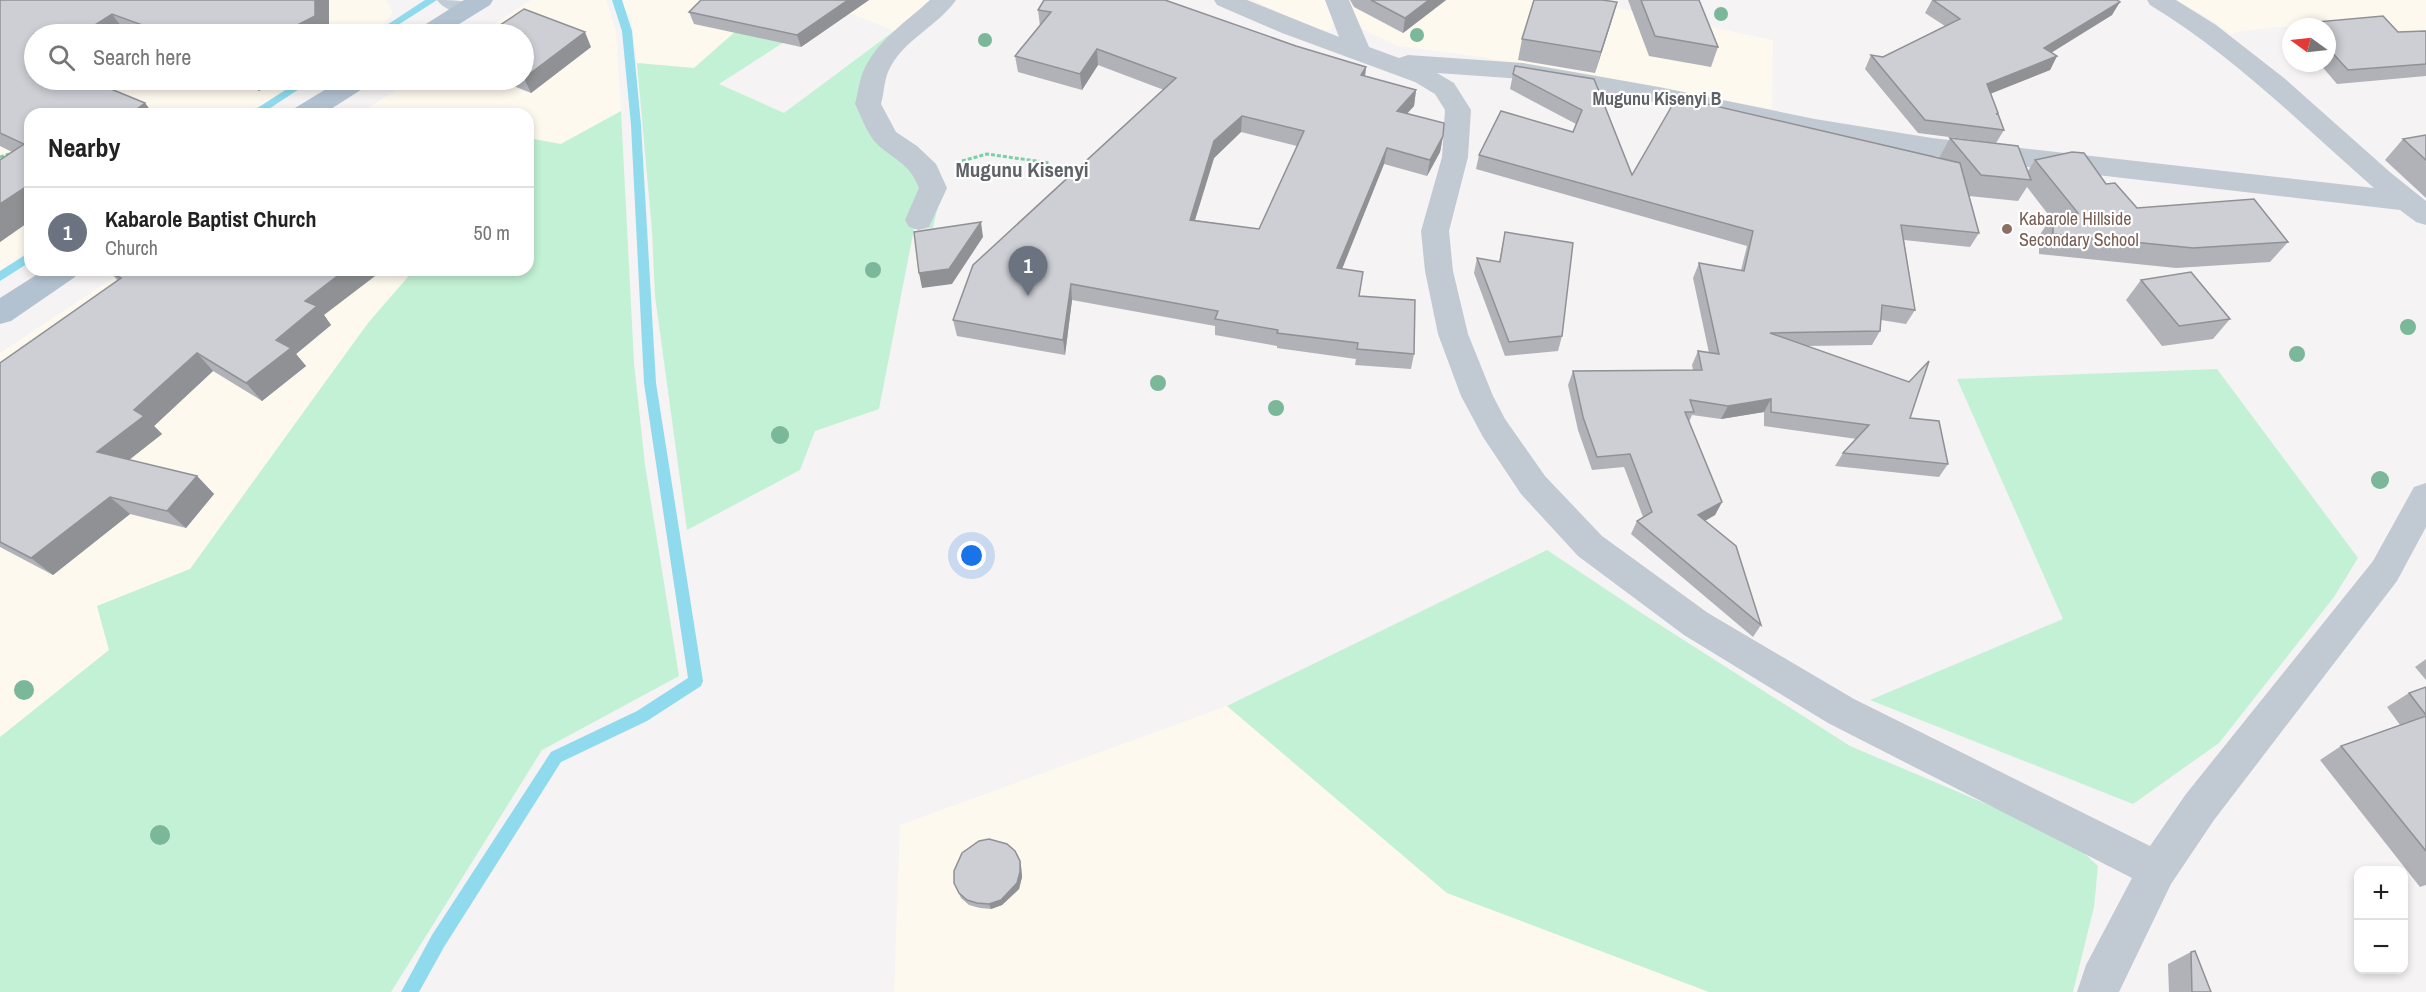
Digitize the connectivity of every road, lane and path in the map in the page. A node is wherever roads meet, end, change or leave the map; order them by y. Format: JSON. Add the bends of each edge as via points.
{"nodes":[{"id":1,"x":944,"y":0,"type":"edge"},
{"id":2,"x":1226,"y":0,"type":"edge"},
{"id":3,"x":1337,"y":0,"type":"edge"},
{"id":4,"x":2159,"y":0,"type":"edge"},
{"id":5,"x":466,"y":3,"type":"edge"},
{"id":6,"x":440,"y":24,"type":"edge"},
{"id":7,"x":1369,"y":56,"type":"junction"},
{"id":8,"x":341,"y":90,"type":"edge"},
{"id":9,"x":313,"y":108,"type":"edge"},
{"id":10,"x":20,"y":150,"type":"edge"},
{"id":11,"x":0,"y":157,"type":"edge"},
{"id":12,"x":1050,"y":163,"type":"dead end"},
{"id":13,"x":926,"y":170,"type":"junction"},
{"id":14,"x":2416,"y":208,"type":"edge"},
{"id":15,"x":919,"y":220,"type":"dead end"},
{"id":16,"x":56,"y":276,"type":"edge"},
{"id":17,"x":0,"y":313,"type":"edge"},
{"id":18,"x":2426,"y":496,"type":"edge"},
{"id":19,"x":2157,"y":870,"type":"junction"},
{"id":20,"x":2098,"y":992,"type":"edge"}],
"edges":[{"from":1,"to":13,"type":"street","via":[[890,47],[875,73],[868,104],[886,138]]},
{"from":2,"to":7,"type":"street"},
{"from":3,"to":7,"type":"street"},
{"from":4,"to":14,"type":"street","via":[[2192,18],[2296,102]]},
{"from":5,"to":6,"type":"main road"},
{"from":7,"to":14,"type":"street","via":[[1523,71],[1932,147]]},
{"from":7,"to":19,"type":"street","via":[[1424,76],[1445,89],[1458,110],[1455,157],[1435,231],[1453,334],[1494,428],[1533,485],[1590,546],[1696,624],[1841,711]]},
{"from":8,"to":9,"type":"main road"},
{"from":10,"to":11,"type":"path"},
{"from":12,"to":13,"type":"path","via":[[987,154]]},
{"from":13,"to":15,"type":"street","via":[[933,188]]},
{"from":16,"to":17,"type":"main road"},
{"from":18,"to":19,"type":"street","via":[[2385,571],[2200,807]]},
{"from":19,"to":20,"type":"street"}]}
